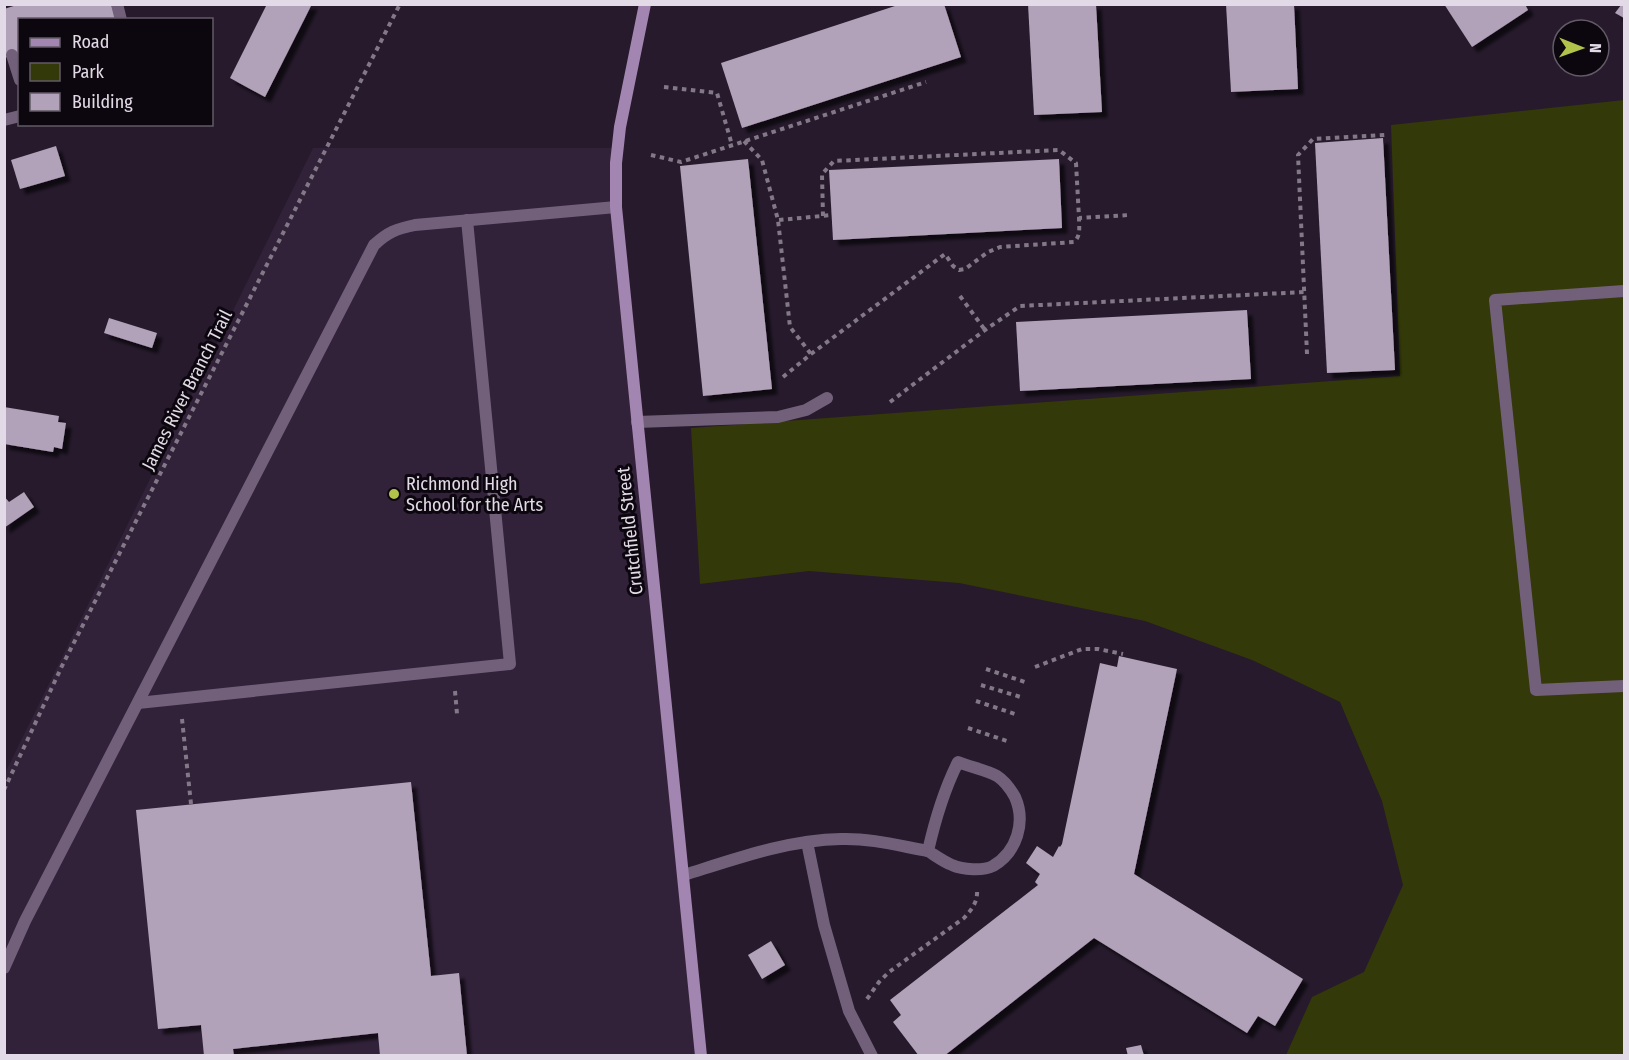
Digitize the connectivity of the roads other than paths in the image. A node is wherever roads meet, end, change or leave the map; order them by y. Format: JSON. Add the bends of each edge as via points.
{"nodes":[{"id":1,"x":645,"y":4,"type":"edge"},
{"id":2,"x":12,"y":55,"type":"dead end"},
{"id":3,"x":18,"y":74,"type":"edge"},
{"id":4,"x":616,"y":207,"type":"junction"},
{"id":5,"x":467,"y":220,"type":"junction"},
{"id":6,"x":1624,"y":291,"type":"edge"},
{"id":7,"x":827,"y":398,"type":"dead end"},
{"id":8,"x":637,"y":422,"type":"junction"},
{"id":9,"x":1624,"y":686,"type":"edge"},
{"id":10,"x":138,"y":703,"type":"junction"},
{"id":11,"x":807,"y":842,"type":"junction"},
{"id":12,"x":928,"y":851,"type":"junction"},
{"id":13,"x":684,"y":874,"type":"junction"},
{"id":14,"x":4,"y":968,"type":"edge"},
{"id":15,"x":701,"y":1056,"type":"edge"},
{"id":16,"x":872,"y":1056,"type":"edge"}],
"edges":[{"from":1,"to":4,"type":"street","name":"Crutchfield Street","via":[[620,127]]},
{"from":2,"to":3,"type":"street"},
{"from":4,"to":5,"type":"street"},
{"from":4,"to":8,"type":"street","name":"Crutchfield Street"},
{"from":5,"to":10,"type":"street","via":[[397,229],[374,245]]},
{"from":5,"to":10,"type":"street","via":[[510,664]]},
{"from":6,"to":9,"type":"street","via":[[1496,300],[1536,690]]},
{"from":7,"to":8,"type":"street","via":[[806,410],[778,417]]},
{"from":8,"to":13,"type":"street","name":"Crutchfield Street"},
{"from":10,"to":14,"type":"street"},
{"from":11,"to":12,"type":"street","via":[[874,841]]},
{"from":11,"to":13,"type":"street","via":[[770,848]]},
{"from":11,"to":16,"type":"street","via":[[824,925],[849,1011]]},
{"from":12,"to":12,"type":"street","via":[[953,866],[992,867],[1008,854],[1017,837],[1021,821],[1012,790],[999,777],[958,762]]},
{"from":13,"to":15,"type":"street","name":"Crutchfield Street"}]}
